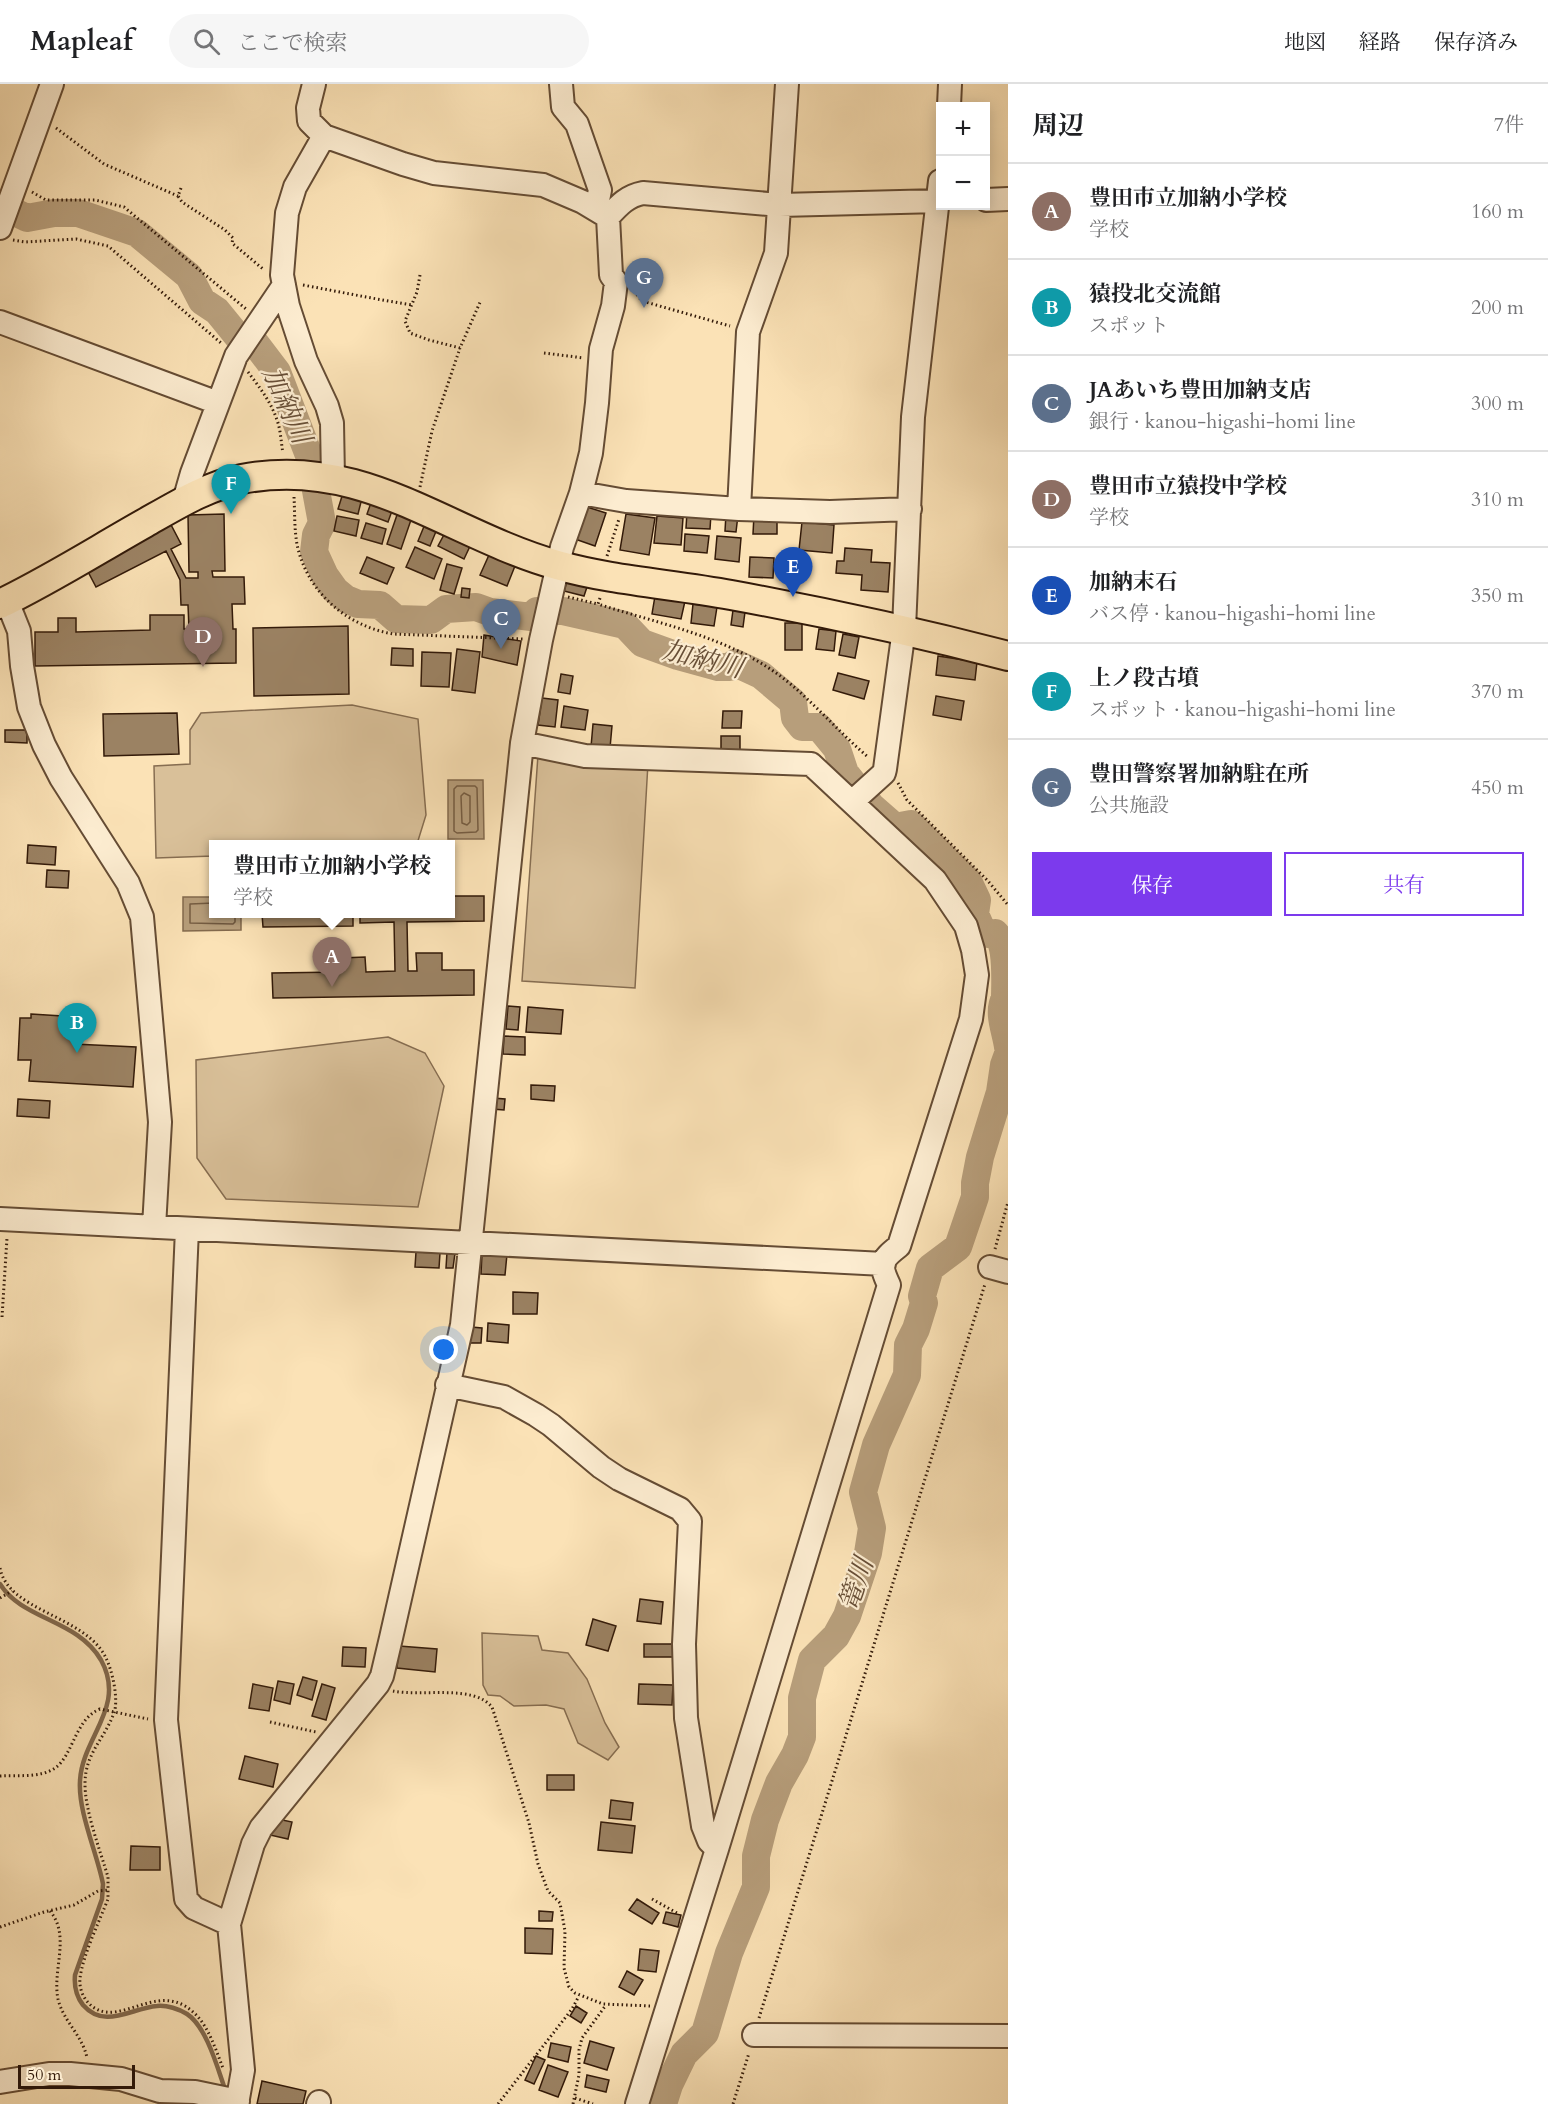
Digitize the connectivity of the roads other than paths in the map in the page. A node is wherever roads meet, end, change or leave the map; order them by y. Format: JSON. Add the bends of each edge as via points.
{"nodes":[{"id":1,"x":52,"y":84,"type":"edge"},
{"id":2,"x":314,"y":84,"type":"edge"},
{"id":3,"x":561,"y":84,"type":"edge"},
{"id":4,"x":788,"y":84,"type":"edge"},
{"id":5,"x":950,"y":84,"type":"edge"},
{"id":6,"x":948,"y":102,"type":"edge"},
{"id":7,"x":324,"y":136,"type":"junction"},
{"id":8,"x":936,"y":194,"type":"edge"},
{"id":9,"x":1008,"y":199,"type":"edge"},
{"id":10,"x":990,"y":200,"type":"edge"},
{"id":11,"x":780,"y":205,"type":"junction"},
{"id":12,"x":938,"y":210,"type":"edge"},
{"id":13,"x":602,"y":213,"type":"junction"},
{"id":14,"x":4,"y":233,"type":"edge"},
{"id":15,"x":283,"y":280,"type":"junction"},
{"id":16,"x":0,"y":322,"type":"edge"},
{"id":17,"x":218,"y":403,"type":"junction"},
{"id":18,"x":328,"y":477,"type":"junction"},
{"id":19,"x":581,"y":493,"type":"junction"},
{"id":20,"x":184,"y":501,"type":"junction"},
{"id":21,"x":739,"y":509,"type":"junction"},
{"id":22,"x":910,"y":509,"type":"junction"},
{"id":23,"x":558,"y":565,"type":"junction"},
{"id":24,"x":3,"y":602,"type":"edge"},
{"id":25,"x":904,"y":629,"type":"junction"},
{"id":26,"x":1008,"y":656,"type":"edge"},
{"id":27,"x":522,"y":743,"type":"junction"},
{"id":28,"x":854,"y":800,"type":"junction"},
{"id":29,"x":4,"y":1220,"type":"edge"},
{"id":30,"x":154,"y":1227,"type":"junction"},
{"id":31,"x":187,"y":1229,"type":"junction"},
{"id":32,"x":470,"y":1244,"type":"junction"},
{"id":33,"x":884,"y":1264,"type":"junction"},
{"id":34,"x":447,"y":1385,"type":"junction"},
{"id":35,"x":717,"y":1849,"type":"junction"},
{"id":36,"x":230,"y":1924,"type":"junction"},
{"id":37,"x":754,"y":2035,"type":"road end"},
{"id":38,"x":1008,"y":2036,"type":"edge"},
{"id":39,"x":0,"y":2082,"type":"edge"},
{"id":40,"x":237,"y":2103,"type":"edge"},
{"id":41,"x":637,"y":2104,"type":"edge"}],
"edges":[{"from":1,"to":14,"type":"street","via":[[15,188]]},
{"from":2,"to":7,"type":"street","via":[[309,121]]},
{"from":3,"to":13,"type":"street","via":[[563,107],[577,124],[600,190]]},
{"from":4,"to":11,"type":"street"},
{"from":5,"to":6,"type":"street"},
{"from":7,"to":13,"type":"street","via":[[434,173],[543,185]]},
{"from":7,"to":15,"type":"street","via":[[295,187],[287,213]]},
{"from":8,"to":11,"type":"street"},
{"from":9,"to":10,"type":"street"},
{"from":11,"to":13,"type":"street","via":[[643,193],[631,195]]},
{"from":11,"to":21,"type":"street","via":[[776,253],[748,332]]},
{"from":12,"to":22,"type":"street","via":[[913,417]]},
{"from":13,"to":19,"type":"street","via":[[611,275],[616,282],[601,349],[591,453]]},
{"from":15,"to":17,"type":"street","via":[[238,352]]},
{"from":15,"to":18,"type":"street","via":[[306,361],[332,423]]},
{"from":16,"to":17,"type":"street"},
{"from":17,"to":20,"type":"street"},
{"from":18,"to":20,"type":"main road","via":[[240,479]]},
{"from":18,"to":23,"type":"main road","via":[[384,492],[515,551]]},
{"from":19,"to":21,"type":"street","via":[[626,501]]},
{"from":19,"to":23,"type":"street"},
{"from":20,"to":24,"type":"main road"},
{"from":21,"to":22,"type":"street"},
{"from":22,"to":25,"type":"street"},
{"from":23,"to":25,"type":"main road"},
{"from":23,"to":27,"type":"street"},
{"from":24,"to":30,"type":"street","via":[[19,631],[29,707],[44,745],[128,883],[142,917],[160,1122]]},
{"from":25,"to":26,"type":"main road"},
{"from":25,"to":28,"type":"street","via":[[885,771]]},
{"from":27,"to":28,"type":"street","via":[[585,756],[811,764]]},
{"from":27,"to":32,"type":"street"},
{"from":28,"to":33,"type":"street","via":[[935,880],[966,926],[977,975],[971,1019],[899,1246],[887,1255]]},
{"from":29,"to":30,"type":"street"},
{"from":30,"to":31,"type":"street"},
{"from":31,"to":32,"type":"street"},
{"from":31,"to":36,"type":"street","via":[[166,1720],[186,1899],[194,1908]]},
{"from":32,"to":33,"type":"street"},
{"from":32,"to":34,"type":"street","via":[[462,1325]]},
{"from":33,"to":35,"type":"street","via":[[882,1270],[889,1285]]},
{"from":34,"to":35,"type":"street","via":[[504,1397],[551,1425],[619,1479],[680,1509],[690,1521],[684,1644],[686,1718],[703,1827]]},
{"from":34,"to":36,"type":"street","via":[[382,1676],[261,1828]]},
{"from":35,"to":41,"type":"street"},
{"from":36,"to":40,"type":"street","via":[[243,2070]]},
{"from":37,"to":38,"type":"street"},
{"from":39,"to":40,"type":"street","via":[[49,2074],[88,2076],[121,2079],[160,2091],[195,2092]]}]}
